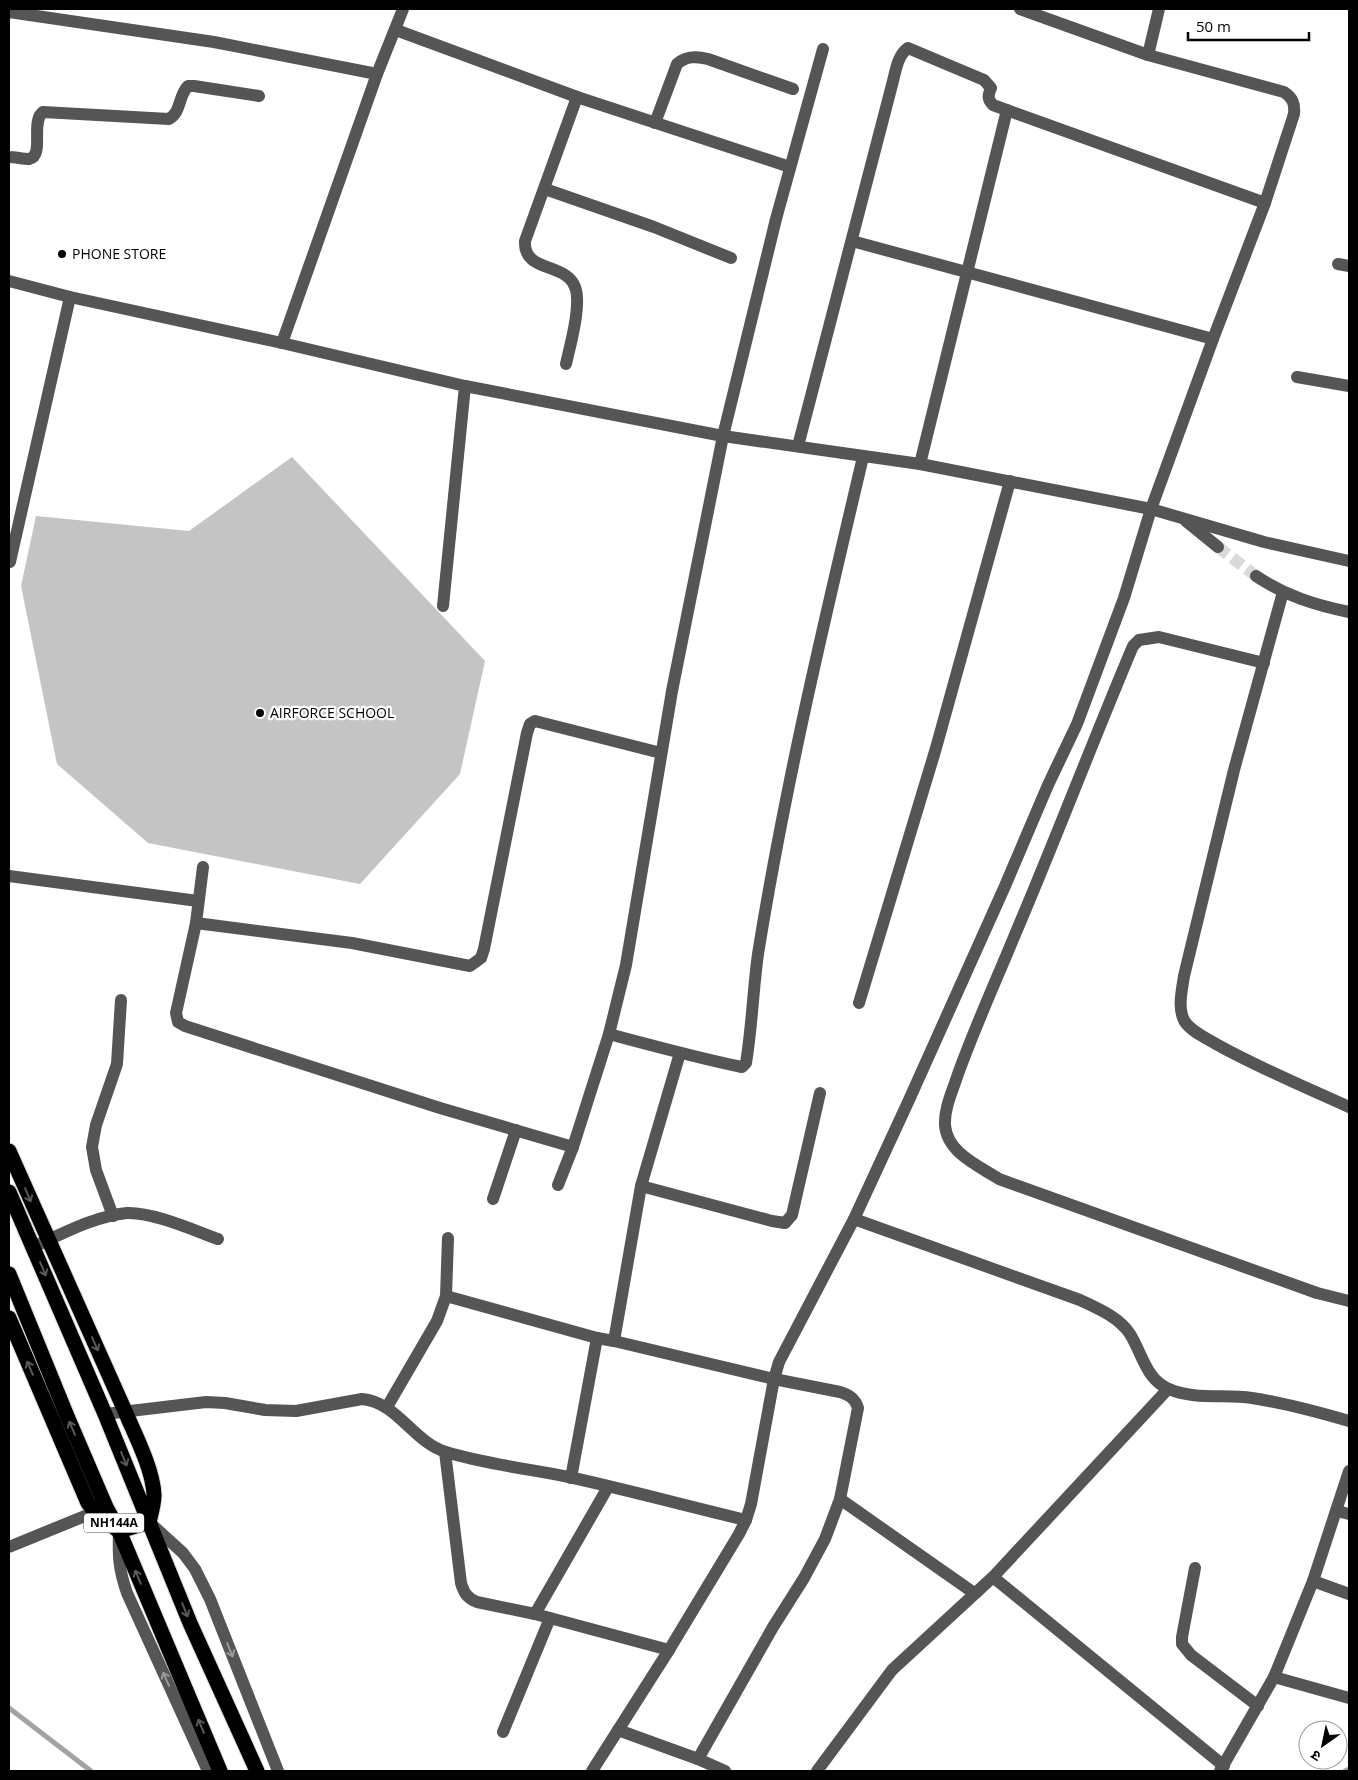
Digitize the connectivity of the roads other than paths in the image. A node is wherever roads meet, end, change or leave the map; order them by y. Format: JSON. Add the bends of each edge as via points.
{"nodes":[{"id":1,"x":403,"y":9,"type":"edge"},
{"id":2,"x":1020,"y":9,"type":"edge"},
{"id":3,"x":1158,"y":9,"type":"edge"},
{"id":4,"x":9,"y":12,"type":"edge"},
{"id":5,"x":396,"y":30,"type":"junction"},
{"id":6,"x":824,"y":49,"type":"dead end"},
{"id":7,"x":1148,"y":55,"type":"junction"},
{"id":8,"x":377,"y":74,"type":"junction"},
{"id":9,"x":793,"y":89,"type":"dead end"},
{"id":10,"x":259,"y":96,"type":"dead end"},
{"id":11,"x":577,"y":97,"type":"junction"},
{"id":12,"x":1007,"y":110,"type":"junction"},
{"id":13,"x":655,"y":122,"type":"junction"},
{"id":14,"x":9,"y":156,"type":"edge"},
{"id":15,"x":790,"y":167,"type":"junction"},
{"id":16,"x":545,"y":189,"type":"junction"},
{"id":17,"x":1265,"y":203,"type":"junction"},
{"id":18,"x":852,"y":241,"type":"junction"},
{"id":19,"x":732,"y":258,"type":"dead end"},
{"id":20,"x":968,"y":272,"type":"junction"},
{"id":21,"x":9,"y":281,"type":"edge"},
{"id":22,"x":70,"y":297,"type":"junction"},
{"id":23,"x":1213,"y":339,"type":"junction"},
{"id":24,"x":282,"y":343,"type":"junction"},
{"id":25,"x":566,"y":364,"type":"dead end"},
{"id":26,"x":1297,"y":377,"type":"dead end"},
{"id":27,"x":465,"y":386,"type":"junction"},
{"id":28,"x":1349,"y":386,"type":"edge"},
{"id":29,"x":723,"y":436,"type":"junction"},
{"id":30,"x":798,"y":446,"type":"junction"},
{"id":31,"x":863,"y":457,"type":"junction"},
{"id":32,"x":920,"y":464,"type":"junction"},
{"id":33,"x":1010,"y":481,"type":"junction"},
{"id":34,"x":1151,"y":509,"type":"junction"},
{"id":35,"x":1182,"y":518,"type":"junction"},
{"id":36,"x":1218,"y":547,"type":"tunnel mouth"},
{"id":37,"x":1349,"y":561,"type":"edge"},
{"id":38,"x":10,"y":562,"type":"dead end"},
{"id":39,"x":1256,"y":576,"type":"tunnel mouth"},
{"id":40,"x":1283,"y":592,"type":"junction"},
{"id":41,"x":443,"y":606,"type":"dead end"},
{"id":42,"x":1349,"y":612,"type":"edge"},
{"id":43,"x":1264,"y":663,"type":"junction"},
{"id":44,"x":661,"y":753,"type":"junction"},
{"id":45,"x":203,"y":868,"type":"dead end"},
{"id":46,"x":9,"y":876,"type":"edge"},
{"id":47,"x":198,"y":900,"type":"junction"},
{"id":48,"x":196,"y":922,"type":"junction"},
{"id":49,"x":121,"y":1000,"type":"dead end"},
{"id":50,"x":859,"y":1003,"type":"dead end"},
{"id":51,"x":610,"y":1034,"type":"junction"},
{"id":52,"x":680,"y":1053,"type":"junction"},
{"id":53,"x":820,"y":1093,"type":"dead end"},
{"id":54,"x":1349,"y":1107,"type":"edge"},
{"id":55,"x":516,"y":1130,"type":"junction"},
{"id":56,"x":573,"y":1147,"type":"junction"},
{"id":57,"x":9,"y":1150,"type":"edge"},
{"id":58,"x":558,"y":1185,"type":"dead end"},
{"id":59,"x":641,"y":1186,"type":"junction"},
{"id":60,"x":9,"y":1192,"type":"edge"},
{"id":61,"x":493,"y":1199,"type":"dead end"},
{"id":62,"x":113,"y":1216,"type":"junction"},
{"id":63,"x":854,"y":1219,"type":"junction"},
{"id":64,"x":448,"y":1238,"type":"dead end"},
{"id":65,"x":218,"y":1239,"type":"dead end"},
{"id":66,"x":48,"y":1240,"type":"junction"},
{"id":67,"x":33,"y":1247,"type":"junction"},
{"id":68,"x":9,"y":1275,"type":"edge"},
{"id":69,"x":446,"y":1296,"type":"junction"},
{"id":70,"x":1349,"y":1301,"type":"edge"},
{"id":71,"x":9,"y":1318,"type":"edge"},
{"id":72,"x":597,"y":1338,"type":"junction"},
{"id":73,"x":614,"y":1341,"type":"junction"},
{"id":74,"x":774,"y":1379,"type":"junction"},
{"id":75,"x":1168,"y":1389,"type":"junction"},
{"id":76,"x":387,"y":1407,"type":"junction"},
{"id":77,"x":125,"y":1411,"type":"junction"},
{"id":78,"x":105,"y":1414,"type":"junction"},
{"id":79,"x":1349,"y":1421,"type":"edge"},
{"id":80,"x":445,"y":1452,"type":"junction"},
{"id":81,"x":1349,"y":1471,"type":"edge"},
{"id":82,"x":571,"y":1478,"type":"junction"},
{"id":83,"x":608,"y":1487,"type":"junction"},
{"id":84,"x":840,"y":1499,"type":"junction"},
{"id":85,"x":100,"y":1510,"type":"junction"},
{"id":86,"x":1343,"y":1512,"type":"edge"},
{"id":87,"x":746,"y":1520,"type":"junction"},
{"id":88,"x":150,"y":1522,"type":"junction"},
{"id":89,"x":119,"y":1531,"type":"junction"},
{"id":90,"x":9,"y":1547,"type":"edge"},
{"id":91,"x":1195,"y":1568,"type":"dead end"},
{"id":92,"x":993,"y":1577,"type":"junction"},
{"id":93,"x":1313,"y":1581,"type":"junction"},
{"id":94,"x":974,"y":1593,"type":"junction"},
{"id":95,"x":1349,"y":1594,"type":"edge"},
{"id":96,"x":534,"y":1614,"type":"junction"},
{"id":97,"x":550,"y":1618,"type":"junction"},
{"id":98,"x":669,"y":1650,"type":"junction"},
{"id":99,"x":1274,"y":1677,"type":"junction"},
{"id":100,"x":1349,"y":1698,"type":"edge"},
{"id":101,"x":1258,"y":1706,"type":"junction"},
{"id":102,"x":618,"y":1730,"type":"junction"},
{"id":103,"x":503,"y":1732,"type":"dead end"},
{"id":104,"x":698,"y":1759,"type":"junction"},
{"id":105,"x":1222,"y":1768,"type":"edge"},
{"id":106,"x":208,"y":1771,"type":"edge"},
{"id":107,"x":220,"y":1771,"type":"edge"},
{"id":108,"x":257,"y":1771,"type":"edge"},
{"id":109,"x":278,"y":1771,"type":"edge"},
{"id":110,"x":592,"y":1771,"type":"edge"},
{"id":111,"x":724,"y":1771,"type":"edge"},
{"id":112,"x":817,"y":1771,"type":"edge"}],
"edges":[{"from":1,"to":5,"type":"street"},
{"from":2,"to":7,"type":"street"},
{"from":3,"to":7,"type":"street"},
{"from":4,"to":8,"type":"street","via":[[214,42]]},
{"from":5,"to":8,"type":"street"},
{"from":5,"to":11,"type":"street"},
{"from":6,"to":15,"type":"street"},
{"from":7,"to":17,"type":"street","via":[[1275,88],[1291,97],[1294,114]]},
{"from":8,"to":24,"type":"street"},
{"from":9,"to":13,"type":"street","via":[[708,59],[682,59],[677,64]]},
{"from":10,"to":14,"type":"street","via":[[188,86],[177,111],[169,119],[43,112],[38,120],[35,156],[26,159]]},
{"from":11,"to":13,"type":"street"},
{"from":11,"to":16,"type":"street"},
{"from":12,"to":17,"type":"street"},
{"from":12,"to":18,"type":"street","via":[[989,102],[990,88],[984,80],[914,50],[905,50],[892,80]]},
{"from":12,"to":20,"type":"street"},
{"from":13,"to":15,"type":"street"},
{"from":15,"to":29,"type":"street"},
{"from":16,"to":19,"type":"street","via":[[654,226]]},
{"from":16,"to":25,"type":"street","via":[[524,249],[537,263],[564,274],[576,288],[578,304]]},
{"from":17,"to":23,"type":"street"},
{"from":18,"to":20,"type":"street"},
{"from":18,"to":30,"type":"street"},
{"from":20,"to":23,"type":"street"},
{"from":20,"to":32,"type":"street"},
{"from":21,"to":22,"type":"street"},
{"from":22,"to":24,"type":"street"},
{"from":22,"to":38,"type":"street"},
{"from":23,"to":34,"type":"street"},
{"from":24,"to":27,"type":"street"},
{"from":26,"to":28,"type":"street"},
{"from":27,"to":29,"type":"street"},
{"from":27,"to":41,"type":"street"},
{"from":29,"to":30,"type":"street"},
{"from":29,"to":44,"type":"street"},
{"from":30,"to":31,"type":"street"},
{"from":31,"to":32,"type":"street"},
{"from":31,"to":52,"type":"street","via":[[806,700],[781,824],[758,956],[746,1063],[742,1067]]},
{"from":32,"to":33,"type":"street"},
{"from":33,"to":34,"type":"street"},
{"from":33,"to":50,"type":"street","via":[[936,748]]},
{"from":34,"to":35,"type":"street"},
{"from":34,"to":63,"type":"street","via":[[1124,598],[1077,724]]},
{"from":35,"to":36,"type":"street"},
{"from":35,"to":37,"type":"street","via":[[1264,542]]},
{"from":39,"to":40,"type":"street"},
{"from":40,"to":42,"type":"street","via":[[1323,607]]},
{"from":40,"to":43,"type":"street"},
{"from":43,"to":54,"type":"street","via":[[1234,770],[1184,976],[1180,1006],[1189,1027],[1204,1037]]},
{"from":43,"to":70,"type":"street","via":[[1158,637],[1140,640],[1133,646],[975,1026],[950,1097],[945,1126],[958,1151],[999,1179],[1318,1293]]},
{"from":44,"to":48,"type":"street","via":[[535,721],[530,724],[484,949],[481,958],[470,966],[352,943]]},
{"from":44,"to":51,"type":"street","via":[[626,965]]},
{"from":45,"to":47,"type":"street"},
{"from":46,"to":47,"type":"street"},
{"from":47,"to":48,"type":"street"},
{"from":48,"to":55,"type":"street","via":[[176,1013],[178,1022]]},
{"from":49,"to":62,"type":"street","via":[[117,1064],[96,1125],[92,1148],[96,1170]]},
{"from":51,"to":52,"type":"street"},
{"from":51,"to":56,"type":"street"},
{"from":52,"to":59,"type":"street"},
{"from":53,"to":59,"type":"street","via":[[792,1215],[784,1224]]},
{"from":55,"to":56,"type":"street"},
{"from":55,"to":61,"type":"street"},
{"from":56,"to":58,"type":"street"},
{"from":57,"to":66,"type":"highway","one_way":true},
{"from":59,"to":73,"type":"street"},
{"from":60,"to":67,"type":"highway","number":"NH144A"},
{"from":62,"to":65,"type":"street","via":[[128,1213],[153,1216]]},
{"from":62,"to":66,"type":"street"},
{"from":63,"to":74,"type":"street","via":[[798,1323]]},
{"from":63,"to":75,"type":"street","via":[[1100,1309],[1129,1333],[1156,1381]]},
{"from":64,"to":69,"type":"street"},
{"from":66,"to":67,"type":"street"},
{"from":66,"to":77,"type":"highway","one_way":true},
{"from":67,"to":78,"type":"highway","number":"NH144A","one_way":true},
{"from":85,"to":68,"type":"highway","number":"NH144A","one_way":true},
{"from":69,"to":72,"type":"street"},
{"from":69,"to":76,"type":"street","via":[[437,1321]]},
{"from":85,"to":71,"type":"highway","one_way":true,"via":[[88,1503]]},
{"from":72,"to":73,"type":"street"},
{"from":72,"to":82,"type":"street"},
{"from":73,"to":74,"type":"street"},
{"from":74,"to":84,"type":"street","via":[[840,1392],[856,1402],[858,1408]]},
{"from":74,"to":87,"type":"street"},
{"from":75,"to":79,"type":"street","via":[[1188,1394],[1252,1398]]},
{"from":75,"to":92,"type":"street"},
{"from":76,"to":77,"type":"street","via":[[362,1399],[296,1411],[206,1402]]},
{"from":76,"to":80,"type":"street","via":[[421,1439]]},
{"from":77,"to":78,"type":"street"},
{"from":77,"to":88,"type":"highway","via":[[151,1477],[154,1496]]},
{"from":78,"to":88,"type":"highway","number":"NH144A","one_way":true},
{"from":80,"to":82,"type":"street"},
{"from":80,"to":96,"type":"street","via":[[464,1593],[470,1600]]},
{"from":81,"to":86,"type":"street"},
{"from":82,"to":83,"type":"street"},
{"from":83,"to":87,"type":"street"},
{"from":83,"to":96,"type":"street"},
{"from":84,"to":94,"type":"street"},
{"from":84,"to":104,"type":"street","via":[[817,1556],[772,1627]]},
{"from":85,"to":89,"type":"highway","number":"NH144A"},
{"from":85,"to":90,"type":"street"},
{"from":86,"to":93,"type":"street"},
{"from":87,"to":98,"type":"street"},
{"from":88,"to":89,"type":"highway"},
{"from":88,"to":108,"type":"highway","number":"NH144A","one_way":true,"via":[[190,1623]]},
{"from":88,"to":109,"type":"street","one_way":true,"via":[[195,1569]]},
{"from":106,"to":89,"type":"street","one_way":true,"via":[[127,1593],[118,1558]]},
{"from":107,"to":89,"type":"highway","number":"NH144A","one_way":true},
{"from":91,"to":101,"type":"street","via":[[1182,1644],[1200,1663]]},
{"from":92,"to":94,"type":"street"},
{"from":92,"to":105,"type":"street"},
{"from":93,"to":95,"type":"street"},
{"from":93,"to":99,"type":"street"},
{"from":94,"to":112,"type":"street","via":[[892,1670]]},
{"from":96,"to":97,"type":"street"},
{"from":97,"to":98,"type":"street"},
{"from":97,"to":103,"type":"street"},
{"from":98,"to":102,"type":"street"},
{"from":99,"to":100,"type":"street"},
{"from":99,"to":101,"type":"street"},
{"from":101,"to":105,"type":"street"},
{"from":102,"to":104,"type":"street"},
{"from":102,"to":110,"type":"street"},
{"from":104,"to":111,"type":"street"}]}
